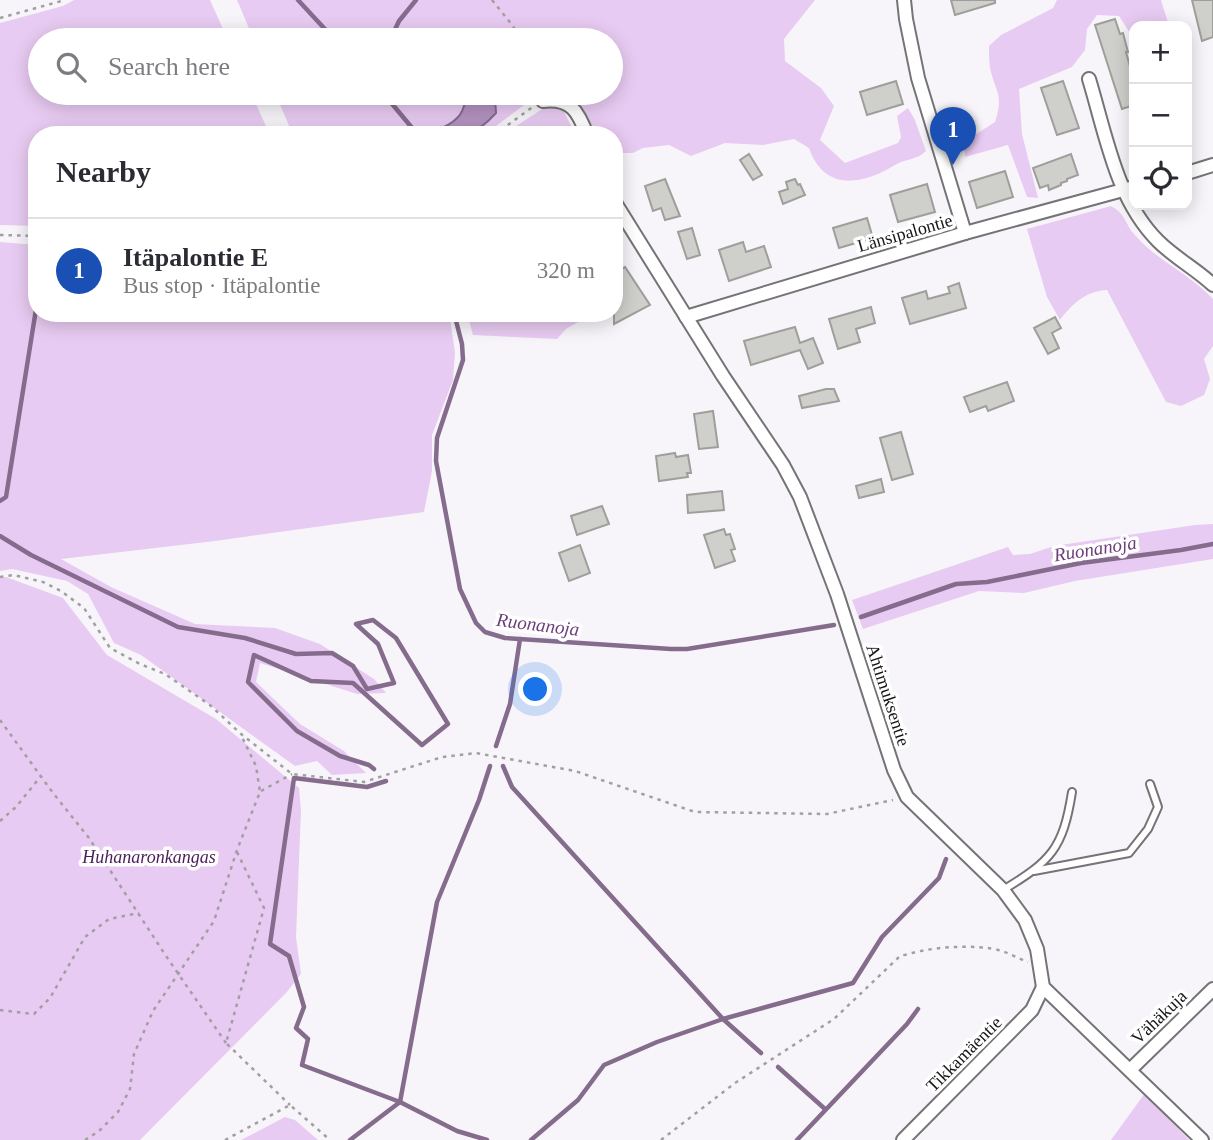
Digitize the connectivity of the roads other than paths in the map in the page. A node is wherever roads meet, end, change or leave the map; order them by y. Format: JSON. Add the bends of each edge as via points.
{"nodes":[{"id":1,"x":904,"y":0,"type":"edge"},
{"id":2,"x":1089,"y":79,"type":"dead end"},
{"id":3,"x":568,"y":105,"type":"edge"},
{"id":4,"x":583,"y":126,"type":"edge"},
{"id":5,"x":1213,"y":165,"type":"edge"},
{"id":6,"x":1192,"y":171,"type":"edge"},
{"id":7,"x":1129,"y":189,"type":"edge"},
{"id":8,"x":1134,"y":210,"type":"edge"},
{"id":9,"x":623,"y":216,"type":"edge"},
{"id":10,"x":965,"y":233,"type":"junction"},
{"id":11,"x":1213,"y":285,"type":"edge"},
{"id":12,"x":686,"y":317,"type":"junction"},
{"id":13,"x":1150,"y":784,"type":"dead end"},
{"id":14,"x":1072,"y":792,"type":"dead end"},
{"id":15,"x":1034,"y":871,"type":"junction"},
{"id":16,"x":1003,"y":890,"type":"junction"},
{"id":17,"x":1043,"y":987,"type":"junction"},
{"id":18,"x":1213,"y":989,"type":"edge"},
{"id":19,"x":1130,"y":1070,"type":"junction"},
{"id":20,"x":903,"y":1140,"type":"edge"},
{"id":21,"x":1202,"y":1140,"type":"edge"}],
"edges":[{"from":1,"to":10,"type":"street","via":[[918,78]]},
{"from":2,"to":7,"type":"street"},
{"from":3,"to":4,"type":"street"},
{"from":5,"to":6,"type":"street"},
{"from":7,"to":10,"type":"street","name":"Länsipalontie"},
{"from":8,"to":11,"type":"street","via":[[1156,239]]},
{"from":9,"to":12,"type":"street","name":"Ahtimuksentie"},
{"from":10,"to":12,"type":"street","name":"Länsipalontie"},
{"from":12,"to":16,"type":"street","name":"Ahtimuksentie","via":[[800,497],[906,797]]},
{"from":13,"to":15,"type":"lane","via":[[1158,807],[1129,853]]},
{"from":14,"to":15,"type":"lane","via":[[1060,842]]},
{"from":15,"to":16,"type":"lane"},
{"from":16,"to":17,"type":"street","name":"Ahtimuksentie","via":[[1032,934]]},
{"from":17,"to":19,"type":"street"},
{"from":17,"to":20,"type":"street","name":"Tikkamäentie","via":[[1032,1010]]},
{"from":18,"to":19,"type":"street","name":"Vähäkuja"},
{"from":19,"to":21,"type":"street"}]}
